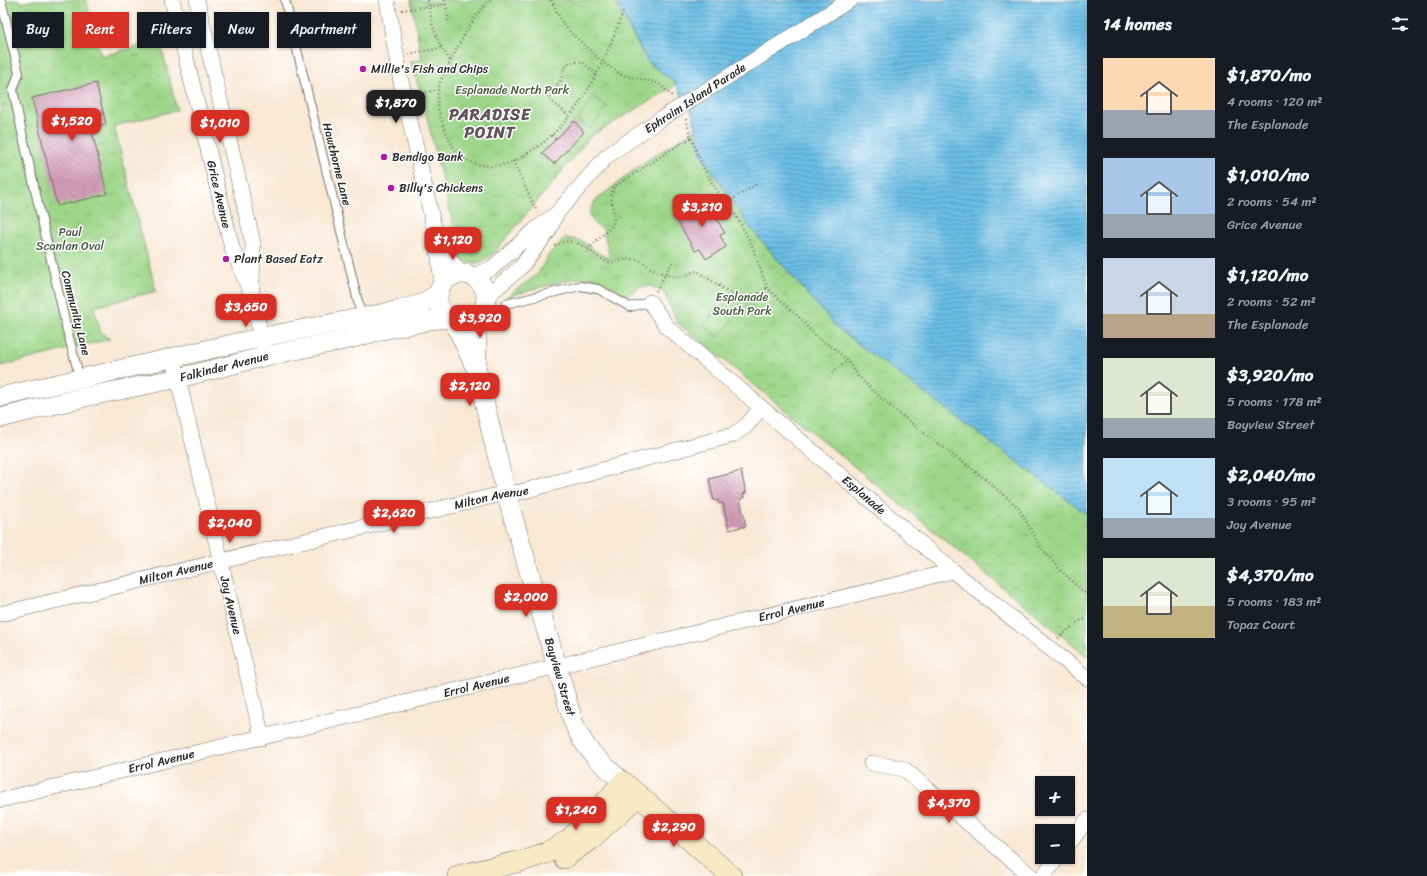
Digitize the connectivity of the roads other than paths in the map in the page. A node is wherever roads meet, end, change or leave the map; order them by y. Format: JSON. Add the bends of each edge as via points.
{"nodes":[{"id":1,"x":1,"y":0,"type":"edge"},
{"id":2,"x":172,"y":0,"type":"edge"},
{"id":3,"x":196,"y":0,"type":"edge"},
{"id":4,"x":285,"y":0,"type":"edge"},
{"id":5,"x":850,"y":0,"type":"edge"},
{"id":6,"x":388,"y":6,"type":"edge"},
{"id":7,"x":556,"y":214,"type":"junction"},
{"id":8,"x":437,"y":241,"type":"junction"},
{"id":9,"x":253,"y":254,"type":"junction"},
{"id":10,"x":236,"y":258,"type":"junction"},
{"id":11,"x":467,"y":275,"type":"junction"},
{"id":12,"x":440,"y":289,"type":"junction"},
{"id":13,"x":251,"y":294,"type":"junction"},
{"id":14,"x":486,"y":297,"type":"junction"},
{"id":15,"x":650,"y":302,"type":"joint"},
{"id":16,"x":506,"y":304,"type":"dead end"},
{"id":17,"x":478,"y":316,"type":"junction"},
{"id":18,"x":451,"y":319,"type":"junction"},
{"id":19,"x":364,"y":326,"type":"junction"},
{"id":20,"x":262,"y":337,"type":"junction"},
{"id":21,"x":266,"y":356,"type":"junction"},
{"id":22,"x":173,"y":357,"type":"junction"},
{"id":23,"x":477,"y":370,"type":"junction"},
{"id":24,"x":179,"y":378,"type":"junction"},
{"id":25,"x":82,"y":387,"type":"junction"},
{"id":26,"x":0,"y":397,"type":"edge"},
{"id":27,"x":761,"y":408,"type":"junction"},
{"id":28,"x":0,"y":418,"type":"edge"},
{"id":29,"x":506,"y":493,"type":"junction"},
{"id":30,"x":220,"y":561,"type":"junction"},
{"id":31,"x":953,"y":570,"type":"junction"},
{"id":32,"x":0,"y":614,"type":"edge"},
{"id":33,"x":556,"y":667,"type":"junction"},
{"id":34,"x":1087,"y":678,"type":"edge"},
{"id":35,"x":262,"y":738,"type":"junction"},
{"id":36,"x":871,"y":763,"type":"dead end"},
{"id":37,"x":623,"y":782,"type":"junction"},
{"id":38,"x":638,"y":796,"type":"junction"},
{"id":39,"x":0,"y":800,"type":"edge"},
{"id":40,"x":1087,"y":820,"type":"edge"},
{"id":41,"x":1075,"y":835,"type":"edge"},
{"id":42,"x":1052,"y":864,"type":"edge"},
{"id":43,"x":458,"y":876,"type":"edge"},
{"id":44,"x":517,"y":876,"type":"edge"},
{"id":45,"x":731,"y":876,"type":"edge"},
{"id":46,"x":1031,"y":876,"type":"edge"},
{"id":47,"x":1043,"y":876,"type":"edge"}],
"edges":[{"from":1,"to":25,"type":"lane","name":"Community Lane","via":[[18,73],[13,90]]},
{"from":2,"to":10,"type":"street","name":"Grice Avenue"},
{"from":3,"to":9,"type":"street","name":"Grice Avenue","via":[[253,243]]},
{"from":4,"to":19,"type":"lane","name":"Hawthorne Lane"},
{"from":5,"to":7,"type":"street","name":"Ephraim Island Parade","bridge":true,"via":[[606,156]]},
{"from":6,"to":8,"type":"street","via":[[404,97]]},
{"from":7,"to":11,"type":"street","name":"Ephraim Island Parade","via":[[492,268]]},
{"from":7,"to":14,"type":"street","name":"Ephraim Island Parade","via":[[548,232],[520,268]]},
{"from":8,"to":11,"type":"street"},
{"from":8,"to":12,"type":"street"},
{"from":9,"to":10,"type":"street"},
{"from":9,"to":13,"type":"street","name":"Grice Avenue"},
{"from":10,"to":13,"type":"street","name":"Grice Avenue"},
{"from":11,"to":12,"type":"street","via":[[453,275]]},
{"from":11,"to":14,"type":"street","via":[[482,285]]},
{"from":12,"to":18,"type":"street","via":[[438,303]]},
{"from":12,"to":19,"type":"street","name":"Falkinder Avenue","via":[[421,304]]},
{"from":13,"to":20,"type":"street","name":"Grice Avenue"},
{"from":14,"to":17,"type":"street","via":[[485,306]]},
{"from":15,"to":16,"type":"lane","via":[[630,307],[598,289],[580,286]]},
{"from":15,"to":27,"type":"street","name":"Esplanade","via":[[667,327]]},
{"from":17,"to":18,"type":"street","via":[[469,321]]},
{"from":17,"to":23,"type":"street","name":"Bayview Street"},
{"from":18,"to":19,"type":"street","name":"Falkinder Avenue"},
{"from":18,"to":23,"type":"street","name":"Bayview Street"},
{"from":19,"to":20,"type":"street","name":"Falkinder Avenue"},
{"from":19,"to":21,"type":"street","name":"Falkinder Avenue","via":[[348,339]]},
{"from":20,"to":21,"type":"street","name":"Grice Avenue"},
{"from":20,"to":22,"type":"street","name":"Falkinder Avenue"},
{"from":21,"to":24,"type":"street","name":"Falkinder Avenue"},
{"from":22,"to":24,"type":"street","name":"Joy Avenue"},
{"from":22,"to":25,"type":"street","name":"Falkinder Avenue"},
{"from":23,"to":29,"type":"street","name":"Bayview Street"},
{"from":24,"to":25,"type":"street","name":"Falkinder Avenue"},
{"from":24,"to":30,"type":"street","name":"Joy Avenue"},
{"from":25,"to":26,"type":"street","name":"Falkinder Avenue"},
{"from":25,"to":28,"type":"street","name":"Falkinder Avenue"},
{"from":27,"to":29,"type":"street","name":"Milton Avenue","via":[[746,426],[733,435],[520,492]]},
{"from":27,"to":31,"type":"street","name":"Esplanade"},
{"from":29,"to":30,"type":"street","name":"Milton Avenue"},
{"from":29,"to":33,"type":"street","name":"Bayview Street"},
{"from":30,"to":32,"type":"street","name":"Milton Avenue"},
{"from":30,"to":35,"type":"street","name":"Joy Avenue"},
{"from":31,"to":33,"type":"street","name":"Errol Avenue"},
{"from":31,"to":34,"type":"street","name":"Esplanade"},
{"from":33,"to":35,"type":"street","name":"Errol Avenue"},
{"from":33,"to":37,"type":"street","name":"Bayview Street","via":[[582,741],[595,758]]},
{"from":35,"to":39,"type":"street","name":"Errol Avenue"},
{"from":36,"to":46,"type":"street","via":[[904,769]]},
{"from":37,"to":38,"type":"main road","name":"Bayview Street"},
{"from":37,"to":43,"type":"main road","via":[[569,840],[546,853]]},
{"from":38,"to":44,"type":"main road","via":[[570,855],[546,867]]},
{"from":38,"to":45,"type":"main road","name":"Bayview Street"},
{"from":40,"to":41,"type":"street"},
{"from":42,"to":47,"type":"street"}]}
